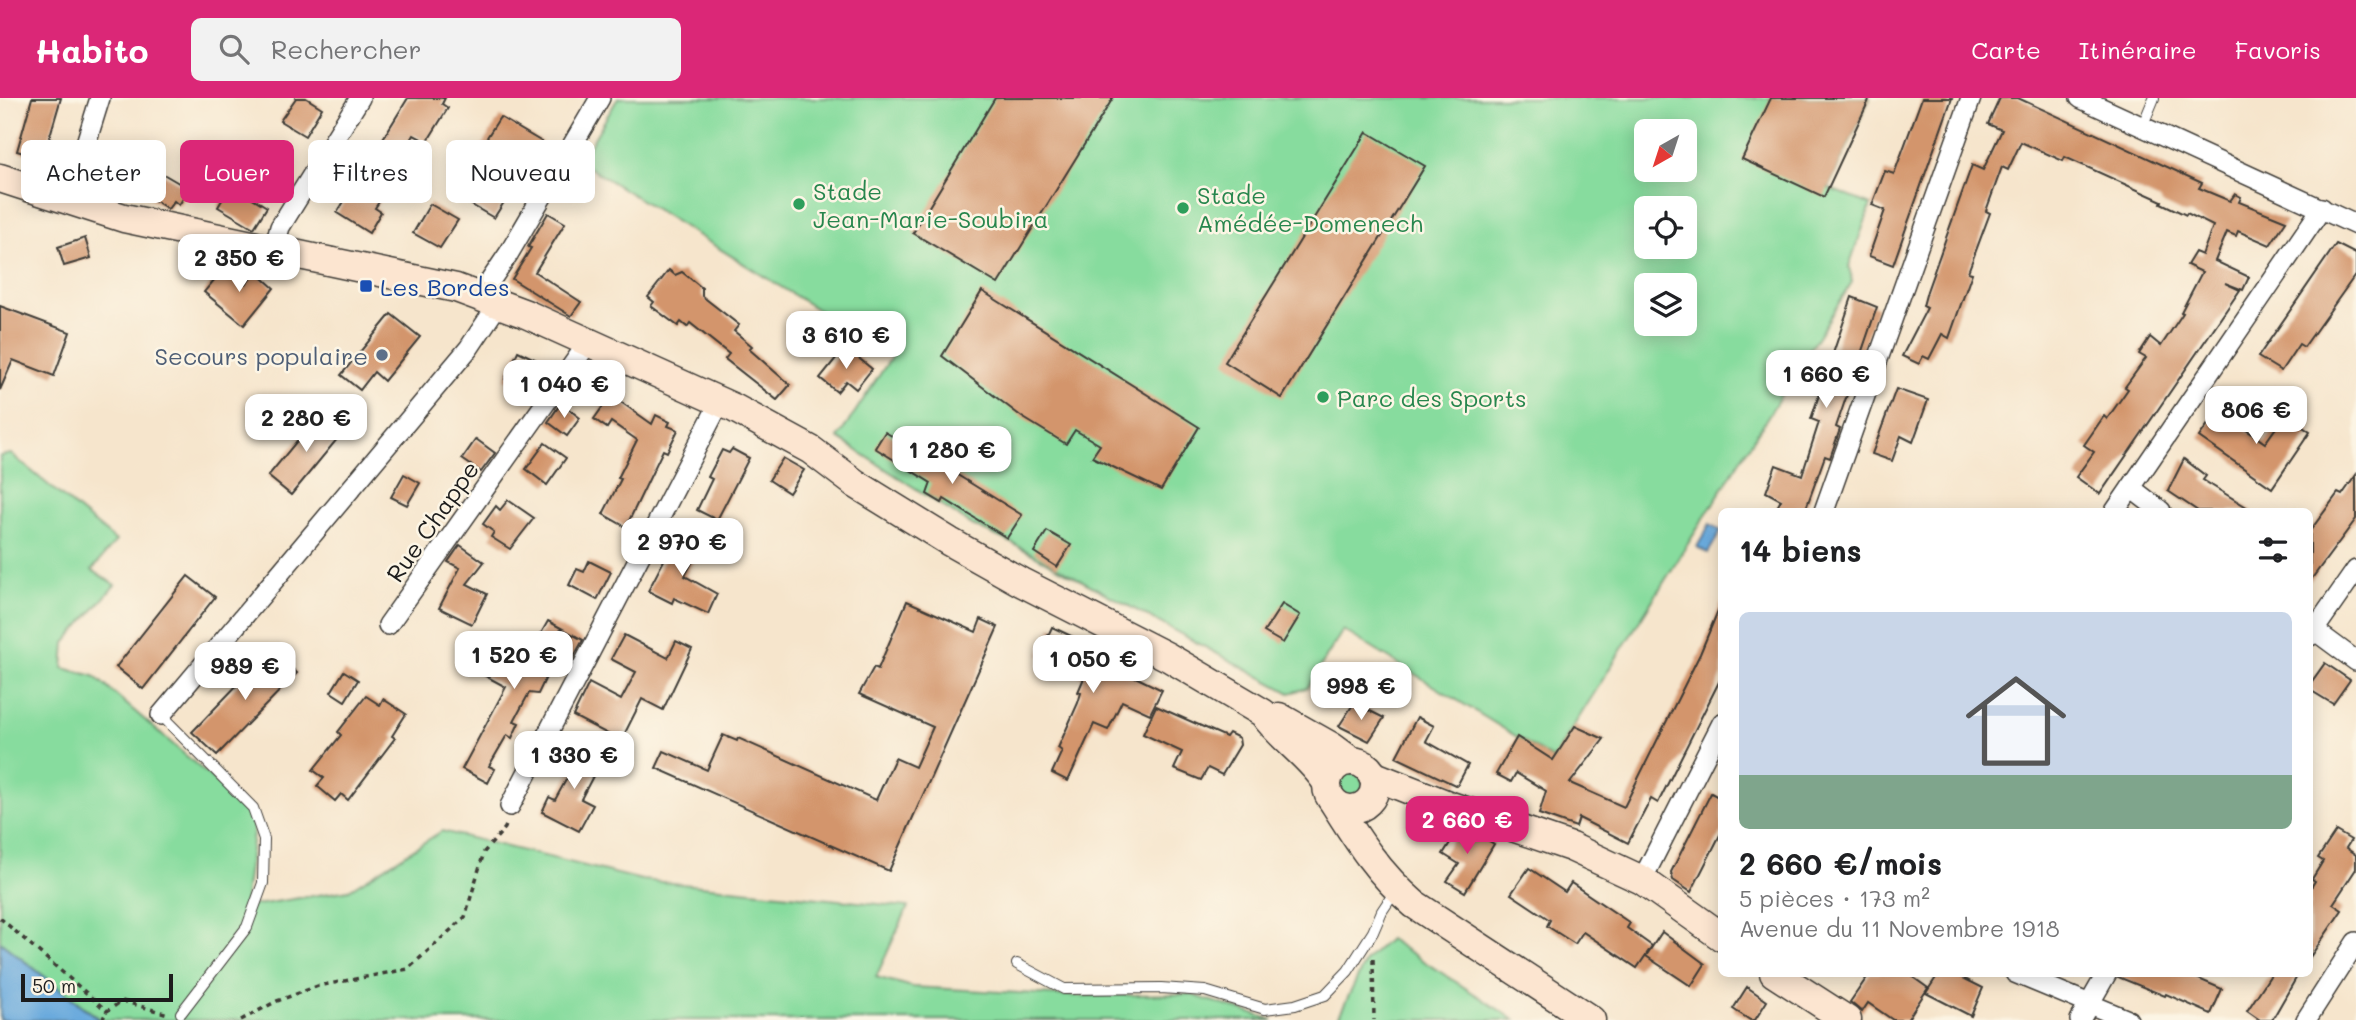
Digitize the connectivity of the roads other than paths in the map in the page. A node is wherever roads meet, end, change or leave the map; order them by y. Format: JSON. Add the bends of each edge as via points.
{"nodes":[{"id":1,"x":100,"y":98,"type":"edge"},
{"id":2,"x":360,"y":98,"type":"edge"},
{"id":3,"x":600,"y":98,"type":"edge"},
{"id":4,"x":1971,"y":98,"type":"edge"},
{"id":5,"x":2080,"y":98,"type":"edge"},
{"id":6,"x":2154,"y":98,"type":"edge"},
{"id":7,"x":2142,"y":127,"type":"junction"},
{"id":8,"x":87,"y":140,"type":"edge"},
{"id":9,"x":0,"y":178,"type":"edge"},
{"id":10,"x":21,"y":185,"type":"edge"},
{"id":11,"x":75,"y":203,"type":"edge"},
{"id":12,"x":2322,"y":208,"type":"junction"},
{"id":13,"x":2356,"y":225,"type":"edge"},
{"id":14,"x":274,"y":249,"type":"junction"},
{"id":15,"x":489,"y":300,"type":"junction"},
{"id":16,"x":588,"y":343,"type":"junction"},
{"id":17,"x":720,"y":402,"type":"junction"},
{"id":18,"x":2131,"y":488,"type":"junction"},
{"id":19,"x":1825,"y":508,"type":"edge"},
{"id":20,"x":2117,"y":508,"type":"edge"},
{"id":21,"x":2157,"y":508,"type":"edge"},
{"id":22,"x":2356,"y":570,"type":"edge"},
{"id":23,"x":388,"y":625,"type":"dead end"},
{"id":24,"x":2313,"y":628,"type":"edge"},
{"id":25,"x":2313,"y":632,"type":"edge"},
{"id":26,"x":2356,"y":661,"type":"edge"},
{"id":27,"x":1263,"y":713,"type":"junction"},
{"id":28,"x":161,"y":715,"type":"joint"},
{"id":29,"x":1718,"y":731,"type":"edge"},
{"id":30,"x":1364,"y":779,"type":"junction"},
{"id":31,"x":1330,"y":792,"type":"junction"},
{"id":32,"x":510,"y":806,"type":"road end"},
{"id":33,"x":1642,"y":880,"type":"junction"},
{"id":34,"x":1396,"y":889,"type":"junction"},
{"id":35,"x":1427,"y":911,"type":"junction"},
{"id":36,"x":1718,"y":934,"type":"edge"},
{"id":37,"x":2356,"y":942,"type":"edge"},
{"id":38,"x":1017,"y":964,"type":"dead end"},
{"id":39,"x":1789,"y":977,"type":"edge"},
{"id":40,"x":2022,"y":977,"type":"edge"},
{"id":41,"x":2105,"y":977,"type":"edge"},
{"id":42,"x":2085,"y":1012,"type":"edge"},
{"id":43,"x":181,"y":1013,"type":"road end"},
{"id":44,"x":1591,"y":1020,"type":"edge"},
{"id":45,"x":1847,"y":1020,"type":"edge"},
{"id":46,"x":2128,"y":1020,"type":"edge"},
{"id":47,"x":2306,"y":1020,"type":"edge"}],
"edges":[{"from":1,"to":8,"type":"street"},
{"from":2,"to":14,"type":"street","via":[[280,227]]},
{"from":3,"to":15,"type":"street","via":[[509,253]]},
{"from":4,"to":19,"type":"street"},
{"from":5,"to":7,"type":"street"},
{"from":6,"to":7,"type":"lane"},
{"from":7,"to":12,"type":"street"},
{"from":9,"to":10,"type":"street"},
{"from":11,"to":14,"type":"street","via":[[124,218]]},
{"from":12,"to":13,"type":"street"},
{"from":12,"to":18,"type":"street"},
{"from":14,"to":15,"type":"street","via":[[456,288]]},
{"from":15,"to":16,"type":"street"},
{"from":15,"to":28,"type":"street","via":[[470,348]]},
{"from":16,"to":17,"type":"street"},
{"from":16,"to":23,"type":"street","name":"Rue Chappe"},
{"from":17,"to":27,"type":"street","via":[[811,450],[856,484],[950,542],[1168,657]]},
{"from":17,"to":32,"type":"street"},
{"from":18,"to":20,"type":"street"},
{"from":18,"to":21,"type":"street"},
{"from":22,"to":24,"type":"street"},
{"from":25,"to":26,"type":"street"},
{"from":27,"to":30,"type":"street","via":[[1274,714],[1332,747]]},
{"from":27,"to":31,"type":"street","via":[[1318,769]]},
{"from":28,"to":43,"type":"lane","via":[[253,808],[264,839],[263,883],[247,927]]},
{"from":29,"to":33,"type":"street"},
{"from":30,"to":31,"type":"street","via":[[1344,762],[1332,770]]},
{"from":30,"to":31,"type":"street","via":[[1362,806],[1347,808]]},
{"from":30,"to":33,"type":"street","via":[[1571,847]]},
{"from":30,"to":35,"type":"street","via":[[1367,827],[1373,840]]},
{"from":31,"to":34,"type":"street","via":[[1369,859]]},
{"from":33,"to":36,"type":"street"},
{"from":34,"to":35,"type":"street"},
{"from":34,"to":38,"type":"lane","via":[[1348,971],[1325,995],[1295,1005],[1265,1009],[1205,991],[1064,989]]},
{"from":35,"to":44,"type":"street"},
{"from":37,"to":47,"type":"street"},
{"from":39,"to":45,"type":"street"},
{"from":40,"to":42,"type":"street"},
{"from":41,"to":42,"type":"street"},
{"from":42,"to":46,"type":"street"}]}
